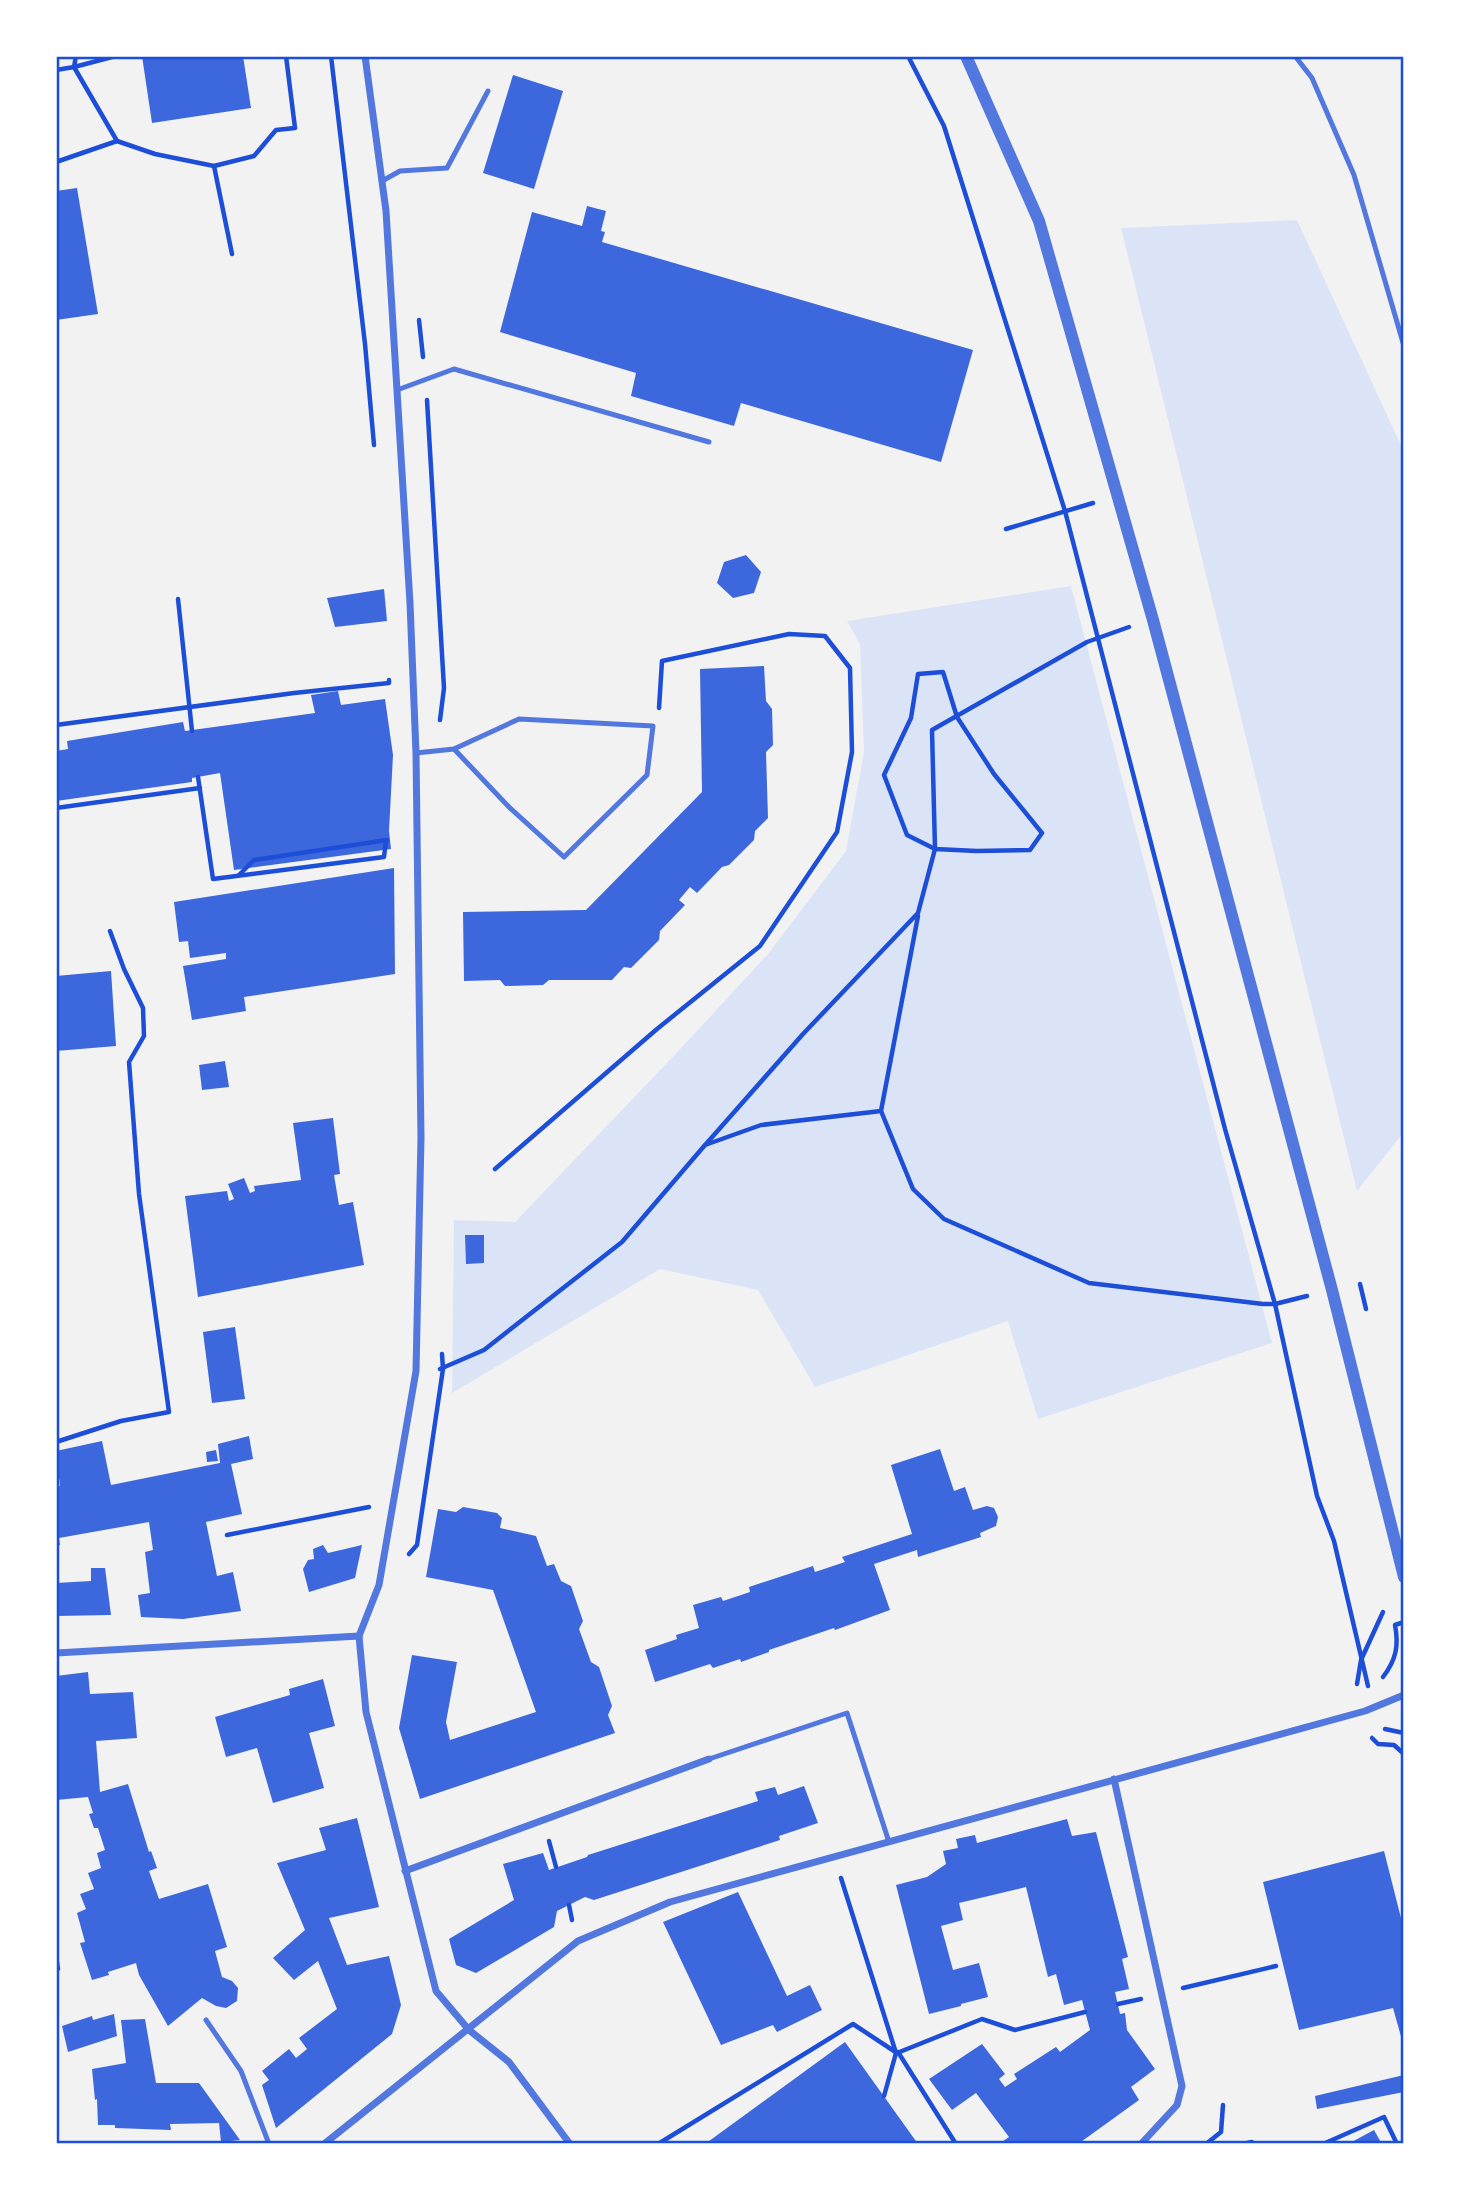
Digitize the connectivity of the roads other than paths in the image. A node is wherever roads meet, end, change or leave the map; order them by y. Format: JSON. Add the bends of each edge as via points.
{"nodes":[{"id":1,"x":365,"y":56,"type":"edge"},
{"id":2,"x":966,"y":56,"type":"edge"},
{"id":3,"x":1295,"y":56,"type":"edge"},
{"id":4,"x":488,"y":91,"type":"dead end"},
{"id":5,"x":382,"y":181,"type":"junction"},
{"id":6,"x":1404,"y":346,"type":"edge"},
{"id":7,"x":397,"y":390,"type":"junction"},
{"id":8,"x":709,"y":442,"type":"dead end"},
{"id":9,"x":454,"y":749,"type":"junction"},
{"id":10,"x":416,"y":754,"type":"junction"},
{"id":11,"x":1404,"y":1577,"type":"edge"},
{"id":12,"x":359,"y":1636,"type":"junction"},
{"id":13,"x":56,"y":1653,"type":"edge"},
{"id":14,"x":1404,"y":1695,"type":"edge"},
{"id":15,"x":709,"y":1759,"type":"joint"},
{"id":16,"x":1114,"y":1779,"type":"junction"},
{"id":17,"x":889,"y":1842,"type":"junction"},
{"id":18,"x":405,"y":1871,"type":"junction"},
{"id":19,"x":206,"y":2020,"type":"dead end"},
{"id":20,"x":469,"y":2029,"type":"junction"},
{"id":21,"x":1144,"y":2142,"type":"edge"},
{"id":22,"x":327,"y":2143,"type":"edge"},
{"id":23,"x":269,"y":2144,"type":"edge"},
{"id":24,"x":570,"y":2144,"type":"edge"}],
"edges":[{"from":1,"to":5,"type":"street"},
{"from":2,"to":11,"type":"street","via":[[1038,221],[1153,620]]},
{"from":3,"to":6,"type":"lane","via":[[1312,78],[1354,175]]},
{"from":4,"to":5,"type":"lane","via":[[447,168],[400,171]]},
{"from":5,"to":7,"type":"street"},
{"from":7,"to":8,"type":"lane","via":[[454,369]]},
{"from":7,"to":10,"type":"street"},
{"from":9,"to":9,"type":"lane","via":[[564,857],[646,775],[653,726],[519,719]]},
{"from":9,"to":10,"type":"lane"},
{"from":10,"to":12,"type":"street","via":[[421,1124],[416,1371],[379,1585]]},
{"from":12,"to":13,"type":"street"},
{"from":12,"to":18,"type":"street","via":[[366,1713]]},
{"from":14,"to":16,"type":"street","via":[[1365,1711]]},
{"from":15,"to":17,"type":"lane","via":[[847,1713]]},
{"from":15,"to":18,"type":"street"},
{"from":16,"to":17,"type":"street"},
{"from":16,"to":21,"type":"street","via":[[1182,2086],[1177,2105]]},
{"from":17,"to":20,"type":"street","via":[[670,1902],[578,1941]]},
{"from":18,"to":20,"type":"street","via":[[436,1991]]},
{"from":19,"to":23,"type":"lane","via":[[241,2071]]},
{"from":20,"to":22,"type":"street"},
{"from":20,"to":24,"type":"street","via":[[509,2062]]}]}
